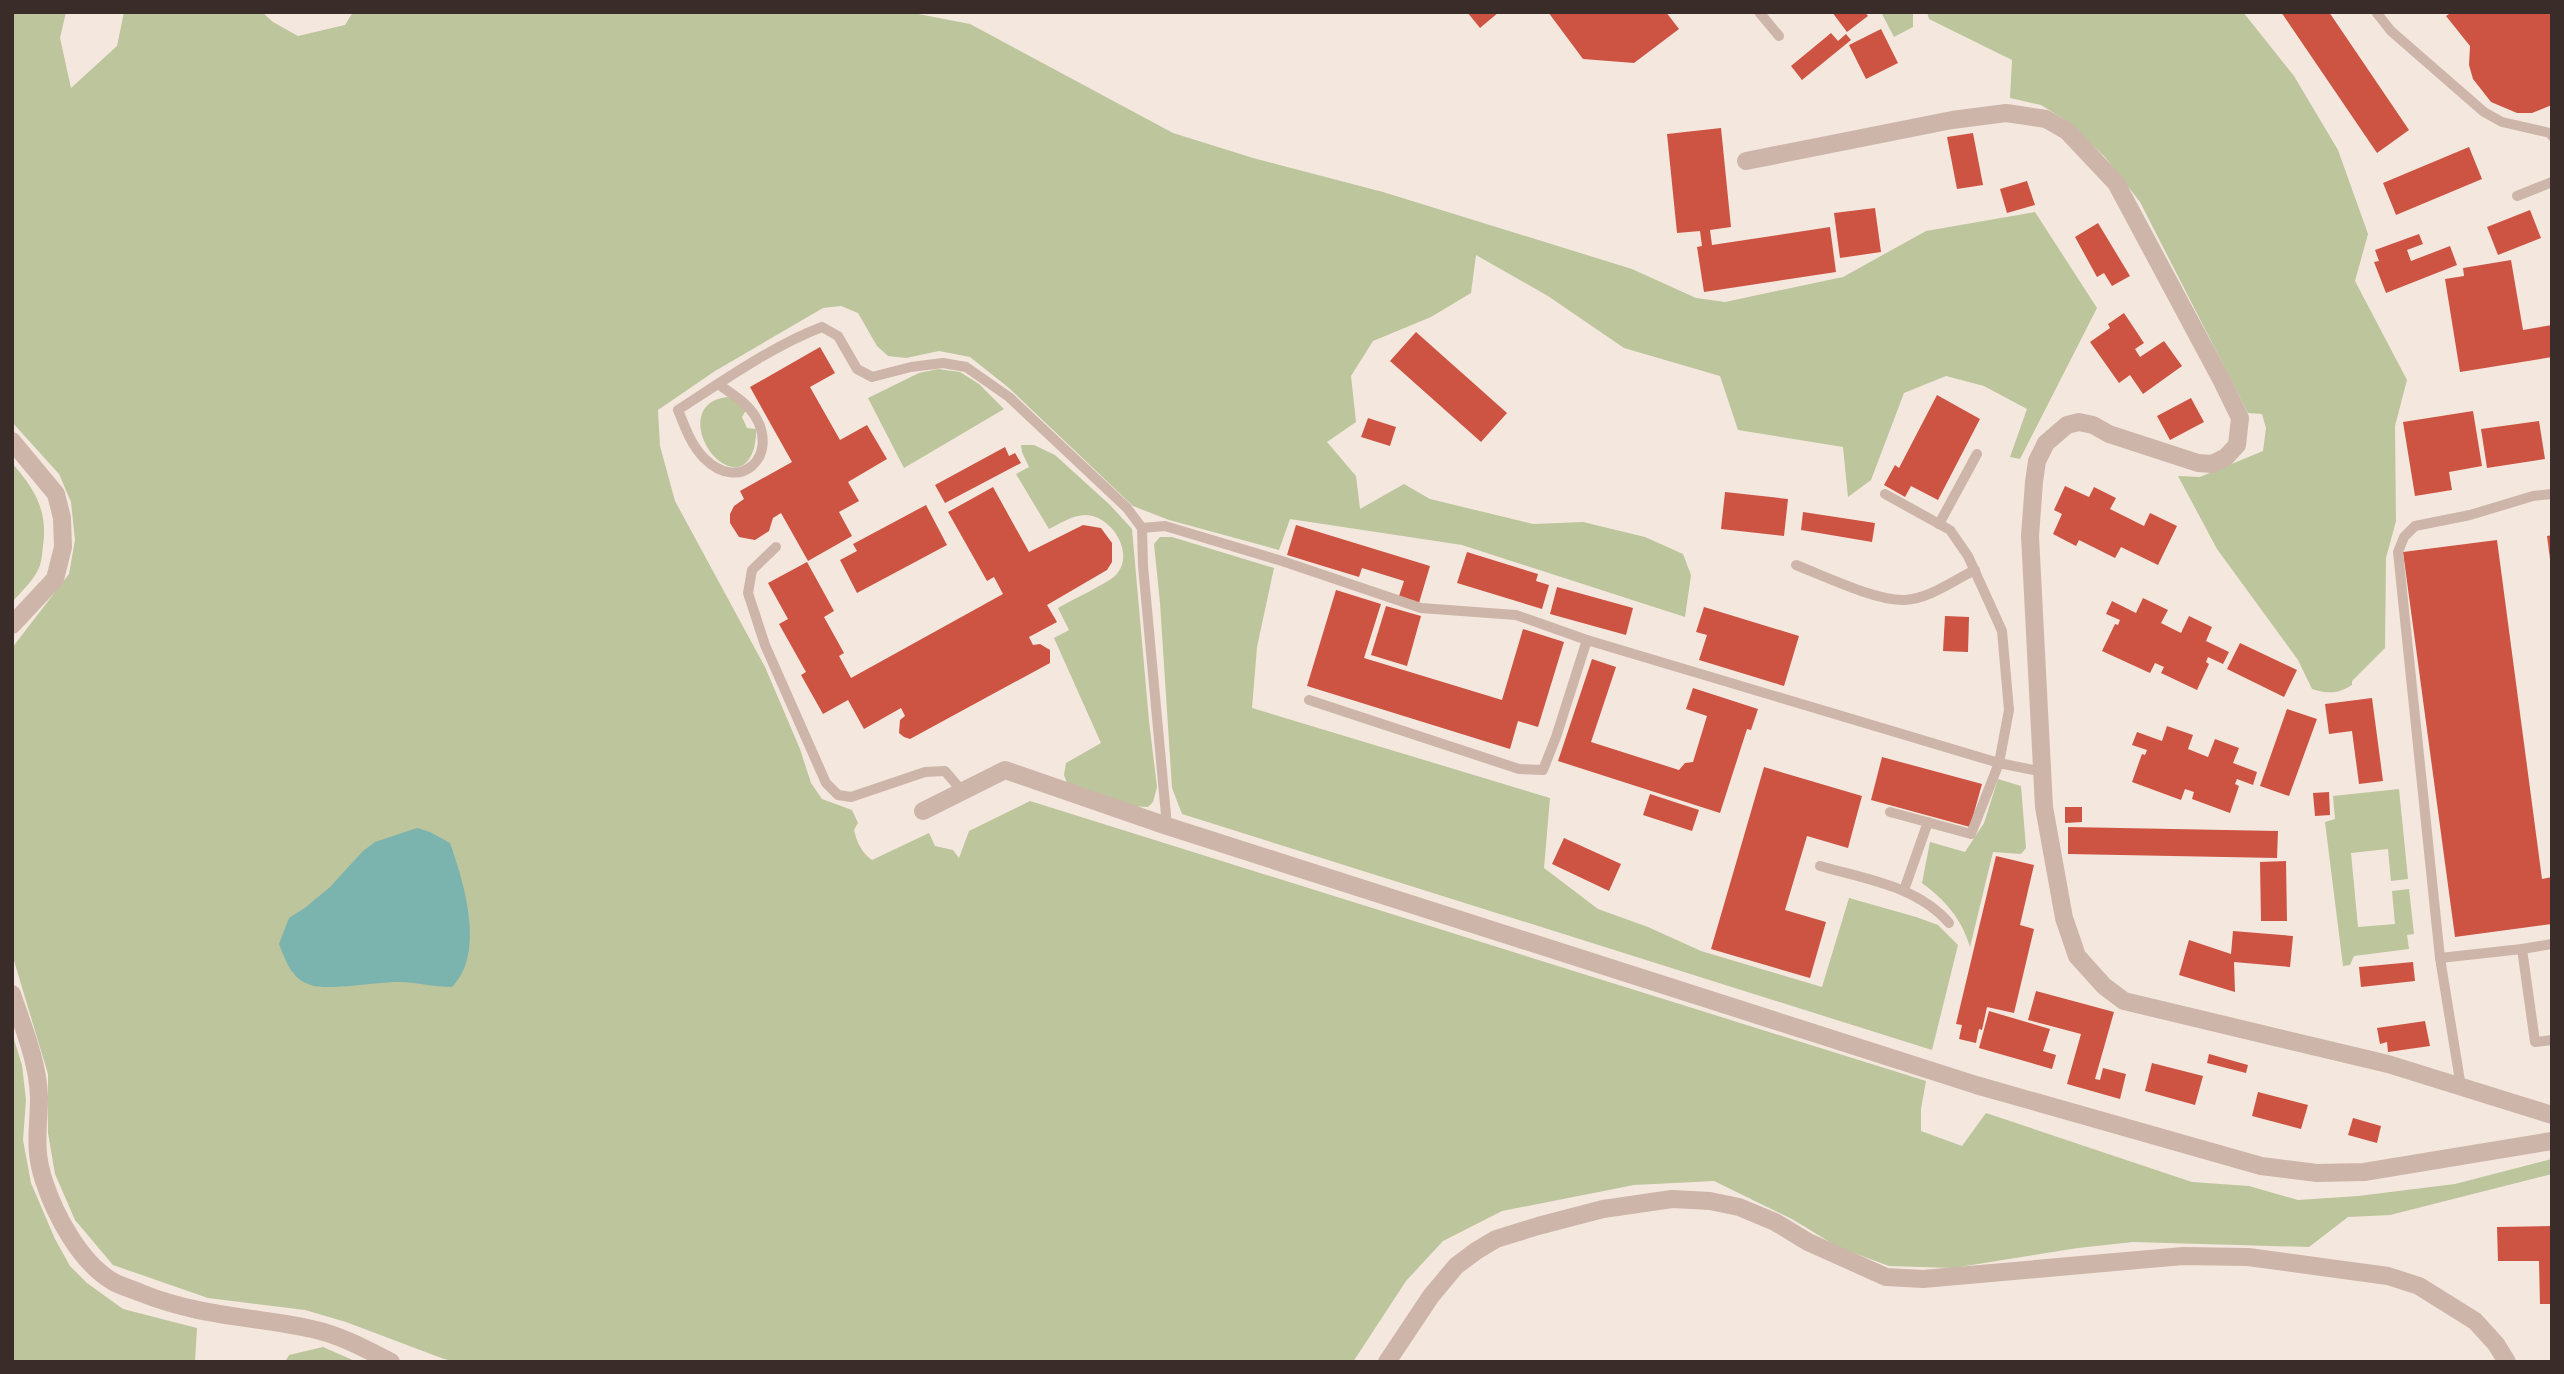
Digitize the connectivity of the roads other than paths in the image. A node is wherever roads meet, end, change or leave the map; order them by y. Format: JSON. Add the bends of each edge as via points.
{"nodes":[{"id":1,"x":1759,"y":12,"type":"edge"},
{"id":2,"x":2376,"y":12,"type":"edge"},
{"id":3,"x":1779,"y":36,"type":"dead end"},
{"id":4,"x":2552,"y":136,"type":"edge"},
{"id":5,"x":1746,"y":160,"type":"dead end"},
{"id":6,"x":2552,"y":182,"type":"edge"},
{"id":7,"x":2517,"y":196,"type":"dead end"},
{"id":8,"x":718,"y":384,"type":"junction"},
{"id":9,"x":12,"y":441,"type":"edge"},
{"id":10,"x":1977,"y":454,"type":"dead end"},
{"id":11,"x":1885,"y":494,"type":"dead end"},
{"id":12,"x":2552,"y":494,"type":"edge"},
{"id":13,"x":1939,"y":524,"type":"junction"},
{"id":14,"x":1142,"y":528,"type":"junction"},
{"id":15,"x":776,"y":547,"type":"dead end"},
{"id":16,"x":1796,"y":565,"type":"dead end"},
{"id":17,"x":1975,"y":570,"type":"junction"},
{"id":18,"x":12,"y":625,"type":"edge"},
{"id":19,"x":1587,"y":640,"type":"junction"},
{"id":20,"x":1309,"y":700,"type":"dead end"},
{"id":21,"x":1999,"y":763,"type":"junction"},
{"id":22,"x":2044,"y":772,"type":"junction"},
{"id":23,"x":962,"y":791,"type":"junction"},
{"id":24,"x":923,"y":811,"type":"dead end"},
{"id":25,"x":1890,"y":812,"type":"dead end"},
{"id":26,"x":1928,"y":822,"type":"junction"},
{"id":27,"x":1167,"y":826,"type":"junction"},
{"id":28,"x":1820,"y":866,"type":"dead end"},
{"id":29,"x":1904,"y":890,"type":"junction"},
{"id":30,"x":1949,"y":923,"type":"dead end"},
{"id":31,"x":2552,"y":944,"type":"edge"},
{"id":32,"x":2522,"y":948,"type":"junction"},
{"id":33,"x":2440,"y":958,"type":"junction"},
{"id":34,"x":12,"y":994,"type":"edge"},
{"id":35,"x":2552,"y":1040,"type":"edge"},
{"id":36,"x":2461,"y":1087,"type":"junction"},
{"id":37,"x":2552,"y":1115,"type":"edge"},
{"id":38,"x":2552,"y":1141,"type":"edge"},
{"id":39,"x":391,"y":1362,"type":"edge"},
{"id":40,"x":1387,"y":1362,"type":"edge"},
{"id":41,"x":2507,"y":1362,"type":"edge"}],
"edges":[{"from":1,"to":3,"type":"lane"},
{"from":2,"to":4,"type":"lane","via":[[2390,31],[2484,112]]},
{"from":5,"to":22,"type":"street","via":[[1952,120],[2006,113],[2046,118],[2067,131],[2116,183],[2222,381],[2240,418],[2239,432],[2236,445],[2212,464],[2079,422],[2053,435],[2037,461],[2030,536]]},
{"from":6,"to":7,"type":"lane"},
{"from":8,"to":8,"type":"lane","via":[[747,406],[762,435],[754,467],[740,473],[727,473],[705,460],[678,410]]},
{"from":8,"to":14,"type":"lane","via":[[822,327],[838,336],[857,369],[872,377],[943,363],[966,367],[1009,397],[1127,508]]},
{"from":9,"to":18,"type":"street","via":[[56,494],[63,547],[55,579]]},
{"from":10,"to":13,"type":"lane"},
{"from":11,"to":13,"type":"lane"},
{"from":12,"to":33,"type":"lane","via":[[2415,526],[2398,552]]},
{"from":13,"to":17,"type":"lane","via":[[1950,530]]},
{"from":14,"to":19,"type":"lane","via":[[1165,526],[1421,608],[1516,615]]},
{"from":14,"to":27,"type":"lane"},
{"from":15,"to":23,"type":"lane","via":[[752,570],[748,593],[765,645],[826,783],[838,795],[851,797],[925,772],[944,771]]},
{"from":16,"to":17,"type":"lane","via":[[1880,596],[1905,600]]},
{"from":17,"to":21,"type":"lane","via":[[2003,631],[2009,710]]},
{"from":19,"to":20,"type":"lane","via":[[1542,770],[1519,769]]},
{"from":19,"to":21,"type":"lane"},
{"from":21,"to":22,"type":"lane"},
{"from":21,"to":26,"type":"lane","via":[[1971,834]]},
{"from":22,"to":36,"type":"street","via":[[2044,807],[2064,918],[2077,956],[2104,986],[2124,1001],[2388,1064]]},
{"from":23,"to":24,"type":"street"},
{"from":23,"to":27,"type":"street","via":[[1005,770]]},
{"from":25,"to":26,"type":"lane"},
{"from":26,"to":29,"type":"lane"},
{"from":27,"to":38,"type":"street","via":[[1976,1085],[2261,1166],[2317,1173],[2364,1172]]},
{"from":28,"to":29,"type":"lane"},
{"from":29,"to":30,"type":"lane","via":[[1936,908]]},
{"from":31,"to":32,"type":"lane"},
{"from":32,"to":33,"type":"lane"},
{"from":32,"to":35,"type":"lane","via":[[2535,1042]]},
{"from":33,"to":36,"type":"lane"},
{"from":34,"to":39,"type":"street","via":[[33,1060],[39,1096],[36,1144],[44,1181],[61,1223],[82,1253],[111,1281],[172,1305],[315,1329]]},
{"from":36,"to":37,"type":"street"},
{"from":40,"to":41,"type":"street","via":[[1455,1266],[1496,1239],[1603,1209],[1672,1199],[1739,1208],[1886,1277],[1923,1279],[2183,1256],[2248,1257],[2388,1276],[2419,1286],[2475,1321]]}]}
